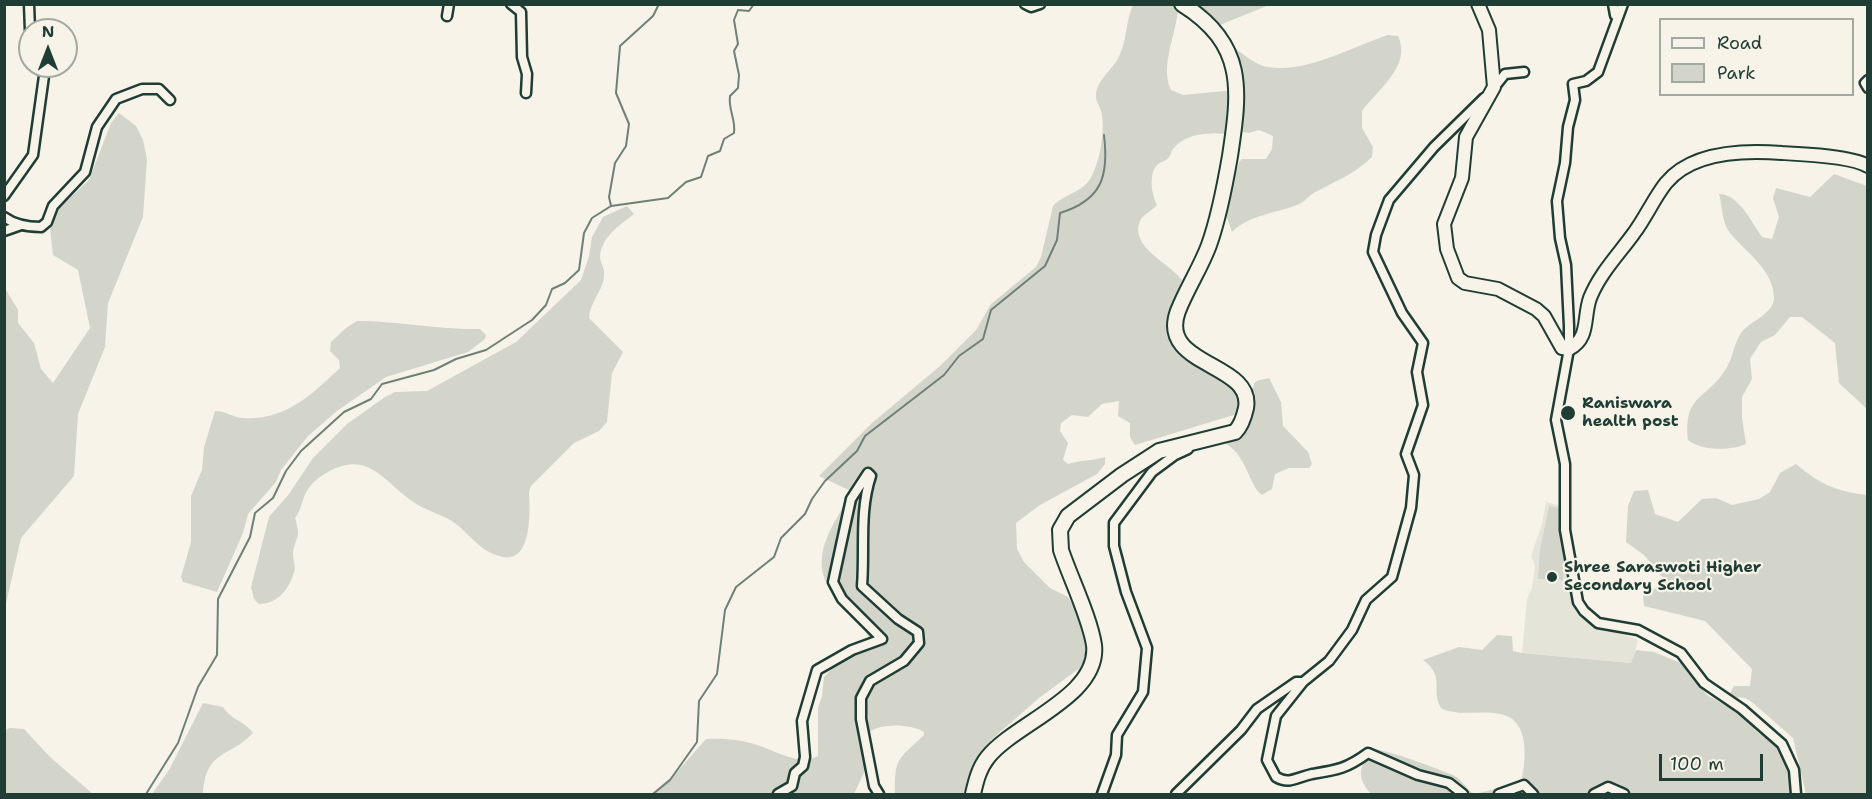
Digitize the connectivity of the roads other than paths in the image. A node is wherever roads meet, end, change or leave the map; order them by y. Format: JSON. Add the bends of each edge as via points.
{"nodes":[{"id":1,"x":449,"y":4,"type":"edge"},
{"id":2,"x":511,"y":4,"type":"edge"},
{"id":3,"x":1025,"y":4,"type":"edge"},
{"id":4,"x":1040,"y":4,"type":"edge"},
{"id":5,"x":1182,"y":4,"type":"edge"},
{"id":6,"x":1478,"y":4,"type":"edge"},
{"id":7,"x":1613,"y":4,"type":"edge"},
{"id":8,"x":1623,"y":4,"type":"edge"},
{"id":9,"x":1619,"y":15,"type":"junction"},
{"id":10,"x":447,"y":16,"type":"dead end"},
{"id":11,"x":1524,"y":72,"type":"dead end"},
{"id":12,"x":44,"y":78,"type":"edge"},
{"id":13,"x":1868,"y":80,"type":"edge"},
{"id":14,"x":1494,"y":87,"type":"junction"},
{"id":15,"x":1868,"y":88,"type":"edge"},
{"id":16,"x":526,"y":93,"type":"dead end"},
{"id":17,"x":170,"y":100,"type":"dead end"},
{"id":18,"x":1868,"y":166,"type":"edge"},
{"id":19,"x":4,"y":196,"type":"edge"},
{"id":20,"x":4,"y":217,"type":"edge"},
{"id":21,"x":21,"y":225,"type":"junction"},
{"id":22,"x":4,"y":231,"type":"edge"},
{"id":23,"x":1569,"y":349,"type":"junction"},
{"id":24,"x":1209,"y":440,"type":"junction"},
{"id":25,"x":1303,"y":682,"type":"junction"},
{"id":26,"x":778,"y":795,"type":"edge"},
{"id":27,"x":879,"y":795,"type":"edge"},
{"id":28,"x":973,"y":795,"type":"edge"},
{"id":29,"x":1102,"y":795,"type":"edge"},
{"id":30,"x":1176,"y":795,"type":"edge"},
{"id":31,"x":1462,"y":795,"type":"edge"},
{"id":32,"x":1499,"y":795,"type":"edge"},
{"id":33,"x":1533,"y":795,"type":"edge"},
{"id":34,"x":1594,"y":795,"type":"edge"},
{"id":35,"x":1624,"y":795,"type":"edge"},
{"id":36,"x":1796,"y":795,"type":"edge"}],
"edges":[{"from":1,"to":10,"type":"street"},
{"from":2,"to":16,"type":"street","via":[[521,12]]},
{"from":3,"to":4,"type":"street"},
{"from":5,"to":24,"type":"main road","via":[[1215,33],[1229,56],[1237,81],[1238,103],[1216,220],[1176,323],[1182,345],[1239,382],[1246,393],[1246,411],[1240,427]]},
{"from":6,"to":14,"type":"main road","via":[[1489,30]]},
{"from":7,"to":9,"type":"street","via":[[1615,15]]},
{"from":8,"to":9,"type":"street"},
{"from":9,"to":23,"type":"street","via":[[1598,72],[1573,84],[1572,90],[1575,100],[1564,149],[1557,211],[1566,265]]},
{"from":11,"to":14,"type":"street","via":[[1505,74]]},
{"from":12,"to":19,"type":"street","via":[[33,155]]},
{"from":13,"to":15,"type":"street"},
{"from":14,"to":23,"type":"main road","via":[[1466,136],[1462,178],[1444,224],[1447,249],[1458,278],[1464,283],[1498,289],[1536,309],[1562,348]]},
{"from":14,"to":25,"type":"street","via":[[1416,167],[1389,200],[1381,217],[1373,252],[1402,313],[1423,343],[1417,372],[1423,405],[1406,454],[1414,475],[1411,508],[1392,577],[1366,600],[1352,630],[1329,661]]},
{"from":17,"to":21,"type":"street","via":[[159,89],[142,89],[116,99],[97,127],[85,172],[53,206],[41,227]]},
{"from":18,"to":23,"type":"main road","via":[[1813,155],[1757,151],[1701,159],[1681,168],[1666,183],[1596,285],[1586,312],[1584,337]]},
{"from":20,"to":21,"type":"street"},
{"from":21,"to":22,"type":"street"},
{"from":23,"to":36,"type":"street","via":[[1556,420],[1565,464],[1565,530],[1578,602],[1598,622],[1638,630],[1681,653],[1704,683],[1742,708],[1782,744],[1794,770]]},
{"from":24,"to":28,"type":"main road","via":[[1159,451],[1063,522],[1060,550],[1091,634],[1094,658],[1074,690],[993,750],[980,768]]},
{"from":24,"to":29,"type":"street","via":[[1175,454],[1152,472],[1114,523],[1114,546],[1126,592],[1147,648],[1143,692],[1117,735],[1116,755]]},
{"from":25,"to":30,"type":"street","via":[[1296,682],[1257,709]]},
{"from":25,"to":31,"type":"street","via":[[1276,716],[1267,760],[1275,777],[1291,781],[1310,774],[1333,773],[1368,753],[1418,775],[1449,783]]},
{"from":26,"to":27,"type":"street","via":[[792,786],[806,757],[802,721],[816,670],[882,639],[842,599],[833,582],[850,499],[868,473],[871,476],[862,528],[862,586],[898,620],[918,632],[919,643],[904,661],[870,681],[861,698],[861,719]]},
{"from":32,"to":33,"type":"street","via":[[1524,785]]},
{"from":34,"to":35,"type":"street","via":[[1608,787]]}]}
